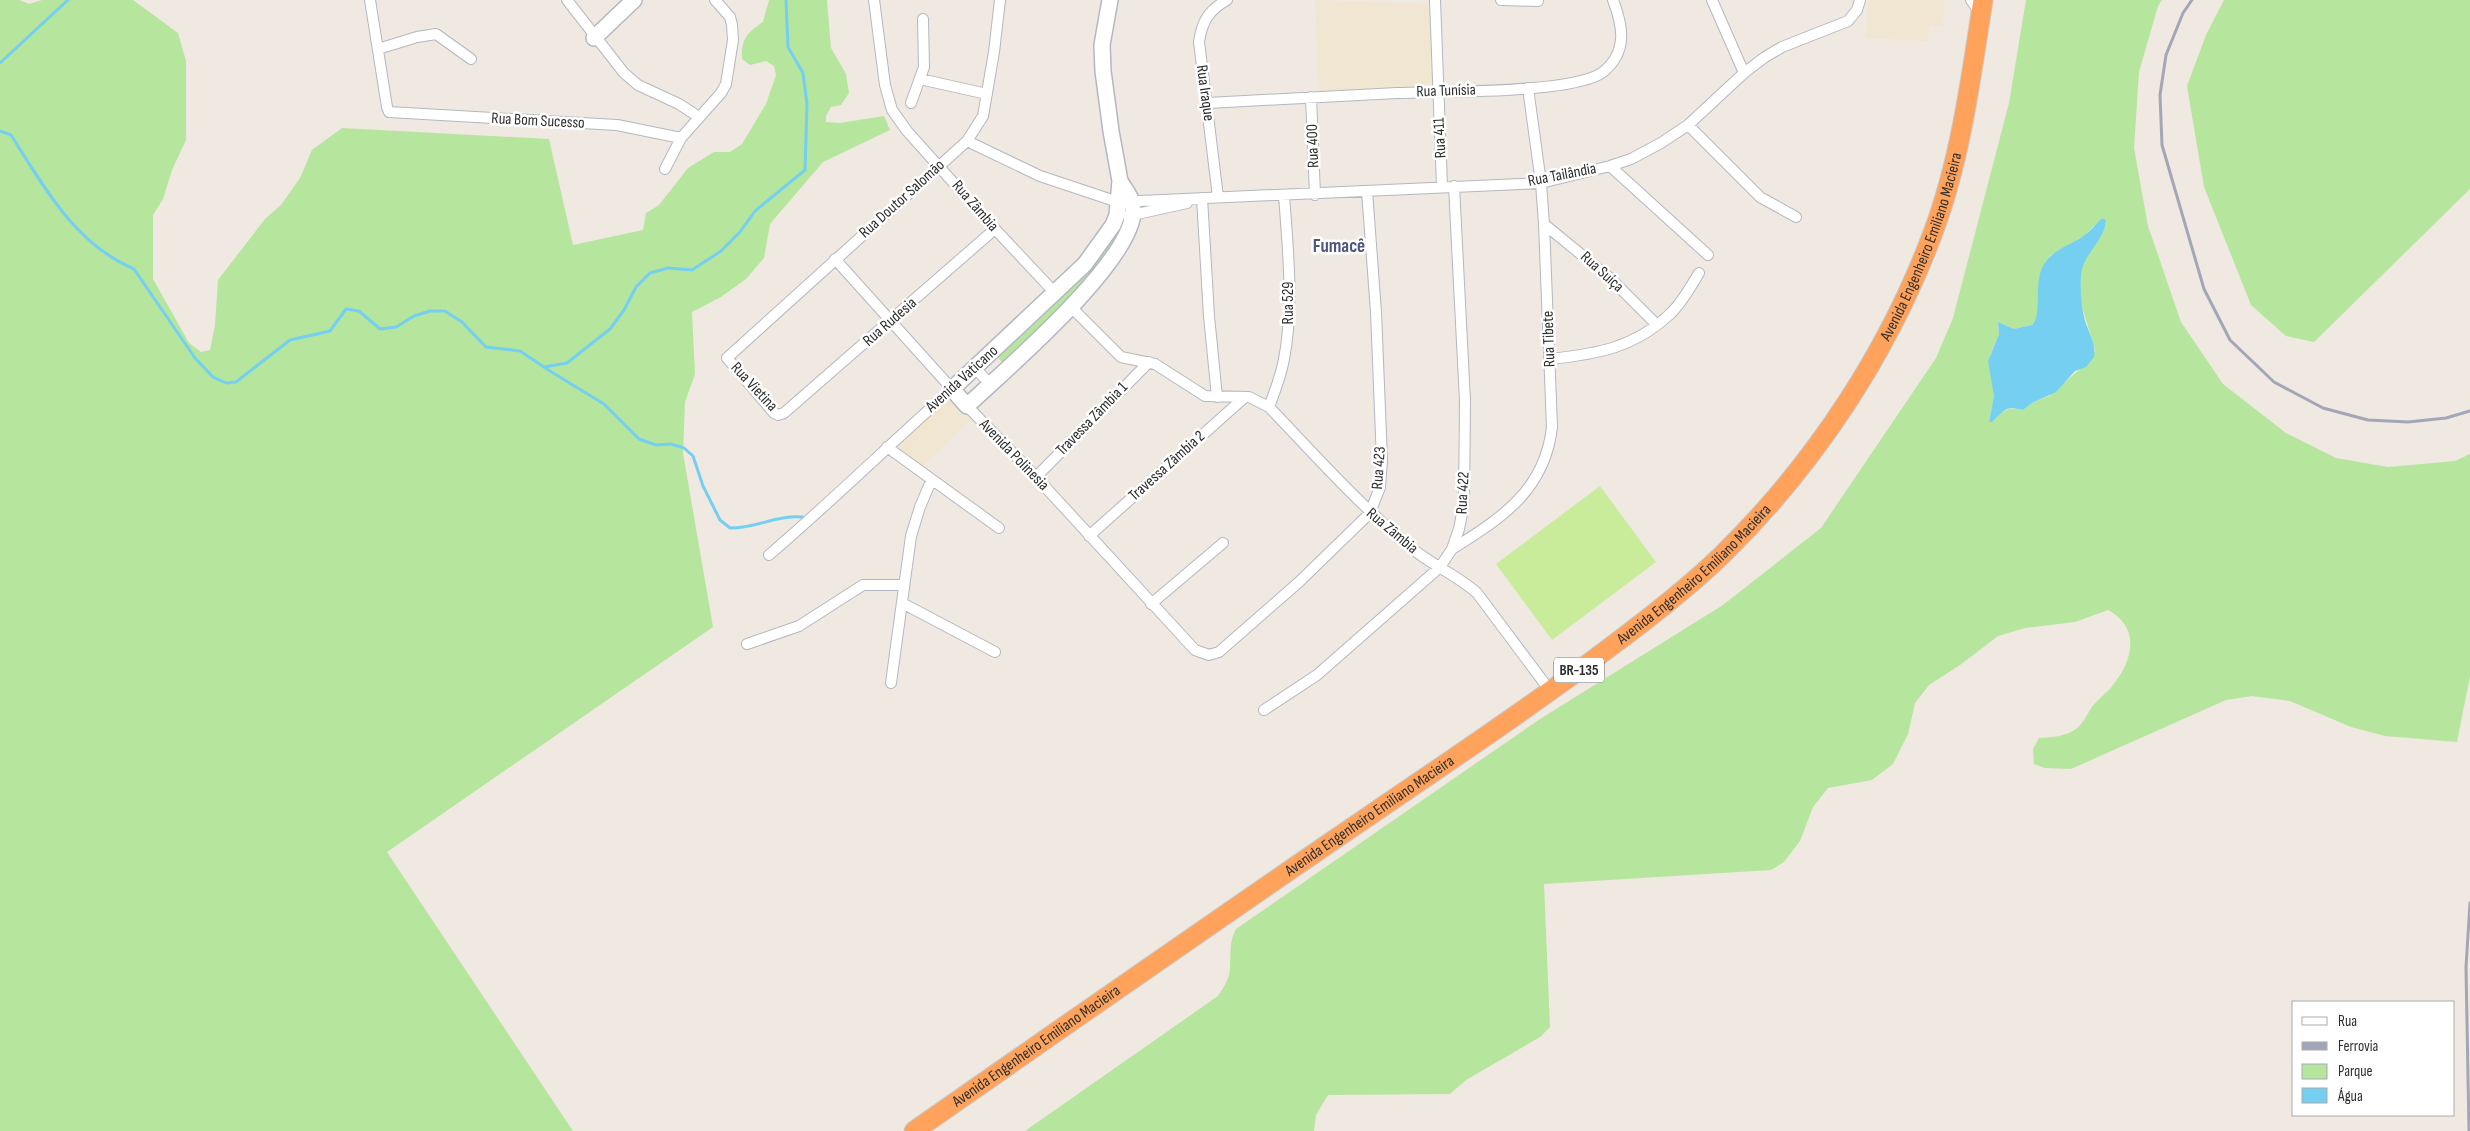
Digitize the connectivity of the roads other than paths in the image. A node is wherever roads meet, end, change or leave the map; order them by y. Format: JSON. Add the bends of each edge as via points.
{"nodes":[{"id":1,"x":370,"y":0,"type":"edge"},
{"id":2,"x":567,"y":0,"type":"edge"},
{"id":3,"x":634,"y":0,"type":"edge"},
{"id":4,"x":715,"y":0,"type":"edge"},
{"id":5,"x":874,"y":0,"type":"edge"},
{"id":6,"x":1000,"y":0,"type":"edge"},
{"id":7,"x":1110,"y":0,"type":"edge"},
{"id":8,"x":1227,"y":0,"type":"edge"},
{"id":9,"x":1435,"y":0,"type":"edge"},
{"id":10,"x":1501,"y":0,"type":"edge"},
{"id":11,"x":1613,"y":0,"type":"edge"},
{"id":12,"x":1712,"y":0,"type":"edge"},
{"id":13,"x":1860,"y":0,"type":"edge"},
{"id":14,"x":1538,"y":1,"type":"edge"},
{"id":15,"x":1979,"y":4,"type":"edge"},
{"id":16,"x":923,"y":19,"type":"dead end"},
{"id":17,"x":594,"y":38,"type":"junction"},
{"id":18,"x":378,"y":49,"type":"junction"},
{"id":19,"x":471,"y":59,"type":"dead end"},
{"id":20,"x":1744,"y":73,"type":"junction"},
{"id":21,"x":920,"y":79,"type":"junction"},
{"id":22,"x":1528,"y":88,"type":"junction"},
{"id":23,"x":1438,"y":92,"type":"junction"},
{"id":24,"x":987,"y":94,"type":"junction"},
{"id":25,"x":1311,"y":97,"type":"junction"},
{"id":26,"x":911,"y":103,"type":"dead end"},
{"id":27,"x":1208,"y":104,"type":"junction"},
{"id":28,"x":699,"y":117,"type":"junction"},
{"id":29,"x":1688,"y":125,"type":"junction"},
{"id":30,"x":681,"y":138,"type":"junction"},
{"id":31,"x":967,"y":141,"type":"junction"},
{"id":32,"x":940,"y":165,"type":"junction"},
{"id":33,"x":1610,"y":166,"type":"junction"},
{"id":34,"x":665,"y":169,"type":"dead end"},
{"id":35,"x":1541,"y":183,"type":"junction"},
{"id":36,"x":1442,"y":186,"type":"junction"},
{"id":37,"x":1454,"y":186,"type":"junction"},
{"id":38,"x":1367,"y":191,"type":"junction"},
{"id":39,"x":1315,"y":194,"type":"junction"},
{"id":40,"x":1284,"y":196,"type":"junction"},
{"id":41,"x":1202,"y":198,"type":"junction"},
{"id":42,"x":1218,"y":198,"type":"junction"},
{"id":43,"x":1125,"y":209,"type":"junction"},
{"id":44,"x":1796,"y":217,"type":"dead end"},
{"id":45,"x":1544,"y":224,"type":"junction"},
{"id":46,"x":994,"y":229,"type":"junction"},
{"id":47,"x":1708,"y":255,"type":"dead end"},
{"id":48,"x":835,"y":259,"type":"junction"},
{"id":49,"x":1700,"y":273,"type":"dead end"},
{"id":50,"x":1056,"y":293,"type":"junction"},
{"id":51,"x":1071,"y":307,"type":"junction"},
{"id":52,"x":891,"y":322,"type":"junction"},
{"id":53,"x":1657,"y":325,"type":"junction"},
{"id":54,"x":728,"y":355,"type":"joint"},
{"id":55,"x":1550,"y":359,"type":"junction"},
{"id":56,"x":1149,"y":362,"type":"junction"},
{"id":57,"x":975,"y":368,"type":"junction"},
{"id":58,"x":990,"y":384,"type":"junction"},
{"id":59,"x":952,"y":389,"type":"junction"},
{"id":60,"x":1217,"y":397,"type":"junction"},
{"id":61,"x":1245,"y":397,"type":"junction"},
{"id":62,"x":967,"y":406,"type":"junction"},
{"id":63,"x":1269,"y":407,"type":"junction"},
{"id":64,"x":784,"y":413,"type":"joint"},
{"id":65,"x":887,"y":447,"type":"junction"},
{"id":66,"x":1036,"y":477,"type":"junction"},
{"id":67,"x":931,"y":481,"type":"junction"},
{"id":68,"x":1370,"y":514,"type":"junction"},
{"id":69,"x":999,"y":528,"type":"dead end"},
{"id":70,"x":1089,"y":536,"type":"junction"},
{"id":71,"x":1223,"y":543,"type":"dead end"},
{"id":72,"x":1452,"y":549,"type":"junction"},
{"id":73,"x":769,"y":555,"type":"dead end"},
{"id":74,"x":1440,"y":568,"type":"junction"},
{"id":75,"x":904,"y":585,"type":"junction"},
{"id":76,"x":902,"y":603,"type":"junction"},
{"id":77,"x":1151,"y":604,"type":"junction"},
{"id":78,"x":747,"y":644,"type":"dead end"},
{"id":79,"x":1195,"y":650,"type":"joint"},
{"id":80,"x":995,"y":652,"type":"dead end"},
{"id":81,"x":891,"y":683,"type":"dead end"},
{"id":82,"x":1551,"y":692,"type":"junction"},
{"id":83,"x":1264,"y":710,"type":"dead end"},
{"id":84,"x":914,"y":1131,"type":"edge"}],
"edges":[{"from":1,"to":18,"type":"street"},
{"from":2,"to":17,"type":"street"},
{"from":3,"to":17,"type":"street"},
{"from":4,"to":28,"type":"street","via":[[730,17],[733,40],[726,84]]},
{"from":5,"to":32,"type":"street","name":"Rua Zâmbia","via":[[888,101],[898,120]]},
{"from":6,"to":24,"type":"street","name":"Rua Doutor Salomão"},
{"from":7,"to":43,"type":"street","name":"Avenida Vaticano","via":[[1102,45],[1103,71]]},
{"from":8,"to":27,"type":"street","name":"Rua Iraque","via":[[1210,12],[1200,32],[1199,52]]},
{"from":9,"to":23,"type":"street","name":"Rua 411"},
{"from":10,"to":14,"type":"street"},
{"from":11,"to":22,"type":"street","name":"Rua Tunísia","via":[[1623,34],[1620,51],[1613,62],[1603,72],[1584,81]]},
{"from":12,"to":20,"type":"street"},
{"from":13,"to":20,"type":"street","name":"Rua Tailândia","via":[[1858,10],[1848,21],[1782,47]]},
{"from":15,"to":82,"type":"highway","name":"Avenida Engenheiro Emiliano Macieira","number":"BR-135","via":[[1958,147],[1943,201],[1920,262],[1862,378],[1809,457],[1722,555],[1684,590]]},
{"from":16,"to":21,"type":"street","via":[[924,56]]},
{"from":17,"to":28,"type":"street","via":[[638,85]]},
{"from":18,"to":19,"type":"street","via":[[436,34]]},
{"from":18,"to":30,"type":"street","name":"Rua Bom Sucesso","via":[[389,112],[617,125]]},
{"from":20,"to":29,"type":"street","name":"Rua Tailândia"},
{"from":21,"to":24,"type":"street"},
{"from":21,"to":26,"type":"street"},
{"from":22,"to":23,"type":"street","name":"Rua Tunísia"},
{"from":22,"to":35,"type":"street","name":"Rua Tibete"},
{"from":23,"to":25,"type":"street","name":"Rua Tunísia"},
{"from":23,"to":36,"type":"street","name":"Rua 411"},
{"from":24,"to":31,"type":"street","name":"Rua Doutor Salomão","via":[[983,116]]},
{"from":25,"to":27,"type":"street","name":"Rua Tunísia"},
{"from":25,"to":39,"type":"street","name":"Rua 400"},
{"from":27,"to":42,"type":"street","name":"Rua Iraque"},
{"from":28,"to":30,"type":"street"},
{"from":29,"to":33,"type":"street","name":"Rua Tailândia","via":[[1631,159]]},
{"from":29,"to":44,"type":"street","via":[[1760,197]]},
{"from":30,"to":34,"type":"street"},
{"from":31,"to":32,"type":"street","name":"Rua Doutor Salomão"},
{"from":31,"to":43,"type":"street","via":[[1040,176]]},
{"from":32,"to":46,"type":"street","name":"Rua Zâmbia"},
{"from":32,"to":48,"type":"street","name":"Rua Doutor Salomão"},
{"from":33,"to":35,"type":"street","name":"Rua Tailândia"},
{"from":33,"to":47,"type":"street"},
{"from":35,"to":37,"type":"street","name":"Rua Tailândia"},
{"from":35,"to":45,"type":"street","name":"Rua Tibete"},
{"from":36,"to":37,"type":"street","name":"Rua Tailândia"},
{"from":36,"to":38,"type":"street","name":"Rua Tailândia"},
{"from":37,"to":72,"type":"street","name":"Rua 422","via":[[1465,401],[1464,503]]},
{"from":38,"to":39,"type":"street","name":"Rua Tailândia"},
{"from":38,"to":68,"type":"street","name":"Rua 423","via":[[1382,460],[1380,487]]},
{"from":39,"to":40,"type":"street","name":"Rua Tailândia"},
{"from":40,"to":42,"type":"street","name":"Rua Tailândia"},
{"from":40,"to":63,"type":"street","name":"Rua 529","via":[[1288,331],[1281,374]]},
{"from":41,"to":42,"type":"street","name":"Rua Tailândia"},
{"from":41,"to":43,"type":"street","name":"Rua Tailândia"},
{"from":41,"to":43,"type":"street","name":"Rua Tailândia"},
{"from":41,"to":60,"type":"street"},
{"from":43,"to":50,"type":"street","name":"Avenida Vaticano","via":[[1099,248]]},
{"from":43,"to":51,"type":"street","name":"Avenida Vaticano","via":[[1125,240]]},
{"from":45,"to":53,"type":"street","name":"Rua Suíça","via":[[1611,279]]},
{"from":45,"to":55,"type":"street","name":"Rua Tibete"},
{"from":46,"to":50,"type":"street","name":"Rua Zâmbia"},
{"from":46,"to":52,"type":"street","name":"Rua Rudesia"},
{"from":48,"to":52,"type":"street","name":"Avenida Polinesia"},
{"from":48,"to":54,"type":"street","name":"Rua Doutor Salomão"},
{"from":49,"to":53,"type":"street","via":[[1671,313]]},
{"from":50,"to":57,"type":"street","name":"Avenida Vaticano"},
{"from":51,"to":56,"type":"street","name":"Rua Zâmbia","via":[[1121,356]]},
{"from":51,"to":58,"type":"street","name":"Avenida Vaticano"},
{"from":52,"to":59,"type":"street","name":"Avenida Polinesia"},
{"from":52,"to":64,"type":"street","name":"Rua Rudesia"},
{"from":53,"to":55,"type":"street","via":[[1611,350]]},
{"from":54,"to":64,"type":"street","name":"Rua Vietina","via":[[730,363],[774,412],[778,415]]},
{"from":55,"to":72,"type":"street","name":"Rua Tibete","via":[[1550,447],[1538,475],[1509,511]]},
{"from":56,"to":60,"type":"street","name":"Rua Zâmbia","via":[[1174,374],[1198,393]]},
{"from":56,"to":66,"type":"street","name":"Travessa Zâmbia 1"},
{"from":57,"to":58,"type":"street"},
{"from":57,"to":59,"type":"street","name":"Avenida Vaticano"},
{"from":58,"to":62,"type":"street","name":"Avenida Vaticano"},
{"from":59,"to":62,"type":"street","name":"Avenida Polinesia"},
{"from":59,"to":65,"type":"street","name":"Avenida Vaticano"},
{"from":60,"to":61,"type":"street","name":"Rua Zâmbia"},
{"from":61,"to":63,"type":"street","name":"Rua Zâmbia"},
{"from":61,"to":70,"type":"street","name":"Travessa Zâmbia 2"},
{"from":62,"to":66,"type":"street","name":"Avenida Polinesia"},
{"from":63,"to":68,"type":"street","name":"Rua Zâmbia"},
{"from":65,"to":67,"type":"street"},
{"from":65,"to":73,"type":"street","name":"Avenida Vaticano","via":[[822,510]]},
{"from":66,"to":70,"type":"street","name":"Avenida Polinesia"},
{"from":67,"to":69,"type":"street"},
{"from":67,"to":75,"type":"street","via":[[913,527]]},
{"from":68,"to":74,"type":"street","name":"Rua Zâmbia"},
{"from":68,"to":79,"type":"street","name":"Rua 423","via":[[1219,652],[1209,655]]},
{"from":70,"to":77,"type":"street","name":"Avenida Polinesia"},
{"from":71,"to":77,"type":"street"},
{"from":72,"to":74,"type":"street","name":"Rua 422"},
{"from":74,"to":82,"type":"street","name":"Rua Zâmbia","via":[[1464,581],[1477,593]]},
{"from":74,"to":83,"type":"street","name":"Rua 422","via":[[1323,670]]},
{"from":75,"to":76,"type":"street"},
{"from":75,"to":78,"type":"street","via":[[863,585],[799,626]]},
{"from":76,"to":80,"type":"street"},
{"from":76,"to":81,"type":"street"},
{"from":77,"to":79,"type":"street","name":"Avenida Polinesia"},
{"from":82,"to":84,"type":"highway","name":"Avenida Engenheiro Emiliano Macieira","number":"BR-135"}]}
